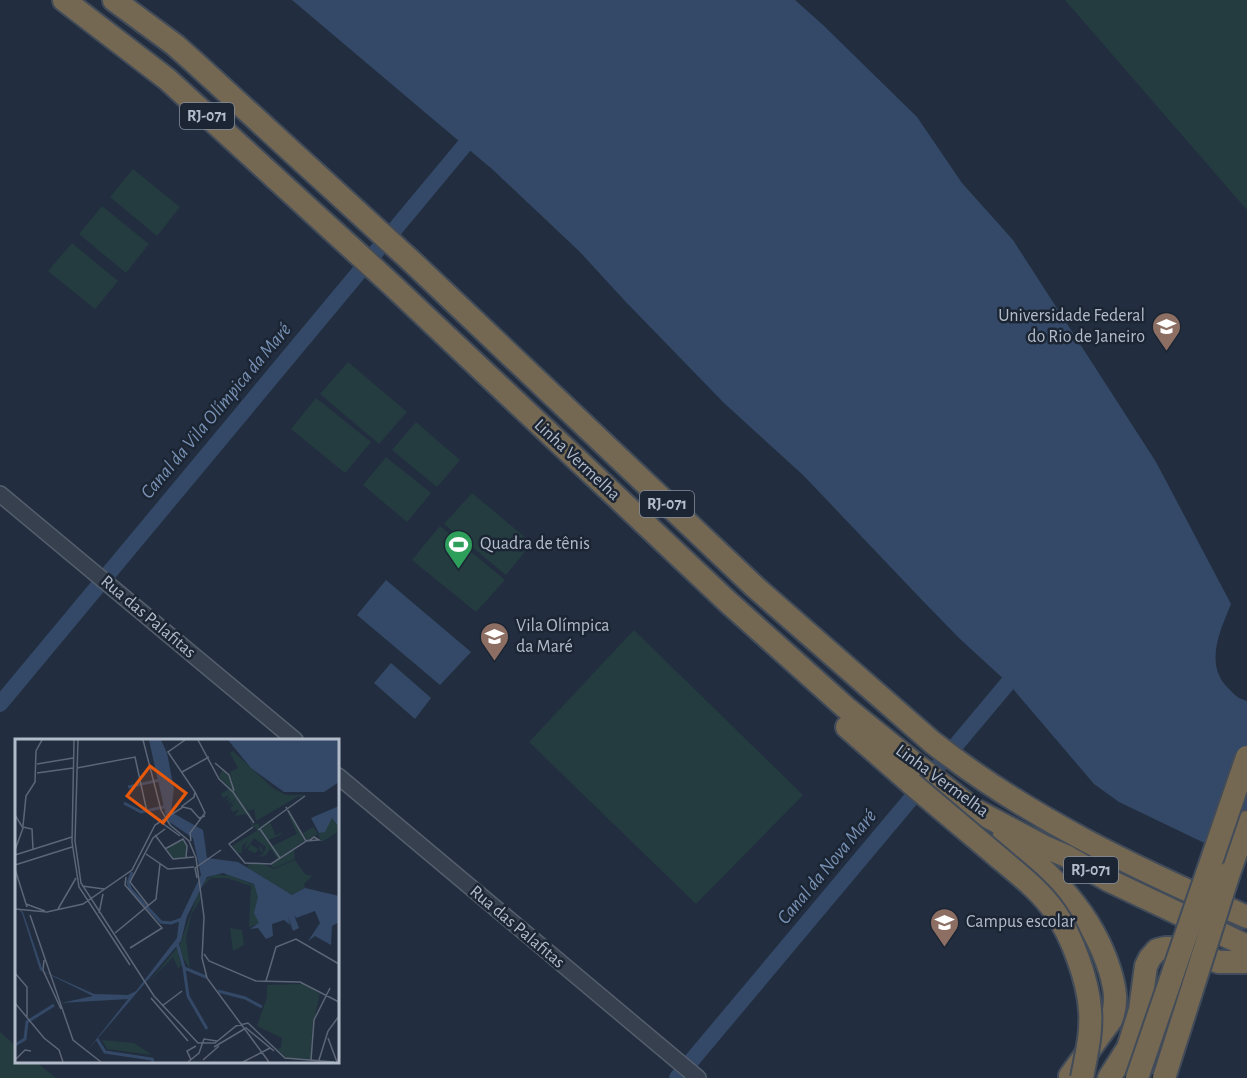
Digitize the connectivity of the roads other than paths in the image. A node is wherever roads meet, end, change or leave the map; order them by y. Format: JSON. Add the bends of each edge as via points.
{"nodes":[{"id":1,"x":64,"y":0,"type":"edge"},
{"id":2,"x":114,"y":0,"type":"edge"},
{"id":3,"x":0,"y":494,"type":"edge"},
{"id":4,"x":293,"y":739,"type":"edge"},
{"id":5,"x":1247,"y":757,"type":"edge"},
{"id":6,"x":913,"y":774,"type":"junction"},
{"id":7,"x":339,"y":777,"type":"edge"},
{"id":8,"x":973,"y":809,"type":"junction"},
{"id":9,"x":1247,"y":822,"type":"edge"},
{"id":10,"x":1247,"y":917,"type":"edge"},
{"id":11,"x":1247,"y":946,"type":"edge"},
{"id":12,"x":1247,"y":962,"type":"edge"},
{"id":13,"x":694,"y":1075,"type":"edge"},
{"id":14,"x":1072,"y":1077,"type":"edge"},
{"id":15,"x":1108,"y":1078,"type":"edge"},
{"id":16,"x":1137,"y":1078,"type":"edge"},
{"id":17,"x":1164,"y":1078,"type":"edge"}],
"edges":[{"from":1,"to":6,"type":"highway","name":"Linha Vermelha","number":"RJ-071","via":[[167,79],[728,602],[826,709]]},
{"from":2,"to":10,"type":"highway","name":"Linha Vermelha","number":"RJ-071","via":[[175,45],[409,259],[755,587],[932,742],[1020,804],[1179,888]]},
{"from":3,"to":4,"type":"street","name":"Rua das Palafitas"},
{"from":5,"to":16,"type":"highway","bridge":true},
{"from":6,"to":8,"type":"highway","name":"Linha Vermelha","number":"RJ-071","via":[[941,784]]},
{"from":6,"to":14,"type":"highway","bridge":true,"via":[[1022,877],[1054,911],[1066,931],[1090,1009],[1090,1032]]},
{"from":7,"to":13,"type":"street","name":"Rua das Palafitas"},
{"from":8,"to":11,"type":"highway","name":"Linha Vermelha","number":"RJ-071","via":[[1108,880]]},
{"from":8,"to":14,"type":"highway","via":[[1068,895],[1102,948],[1115,990],[1114,1013]]},
{"from":9,"to":17,"type":"highway","bridge":true},
{"from":12,"to":15,"type":"highway","via":[[1219,962],[1178,948],[1157,950],[1146,966],[1140,1010],[1128,1048]]},
{"from":14,"to":15,"type":"street"}]}
